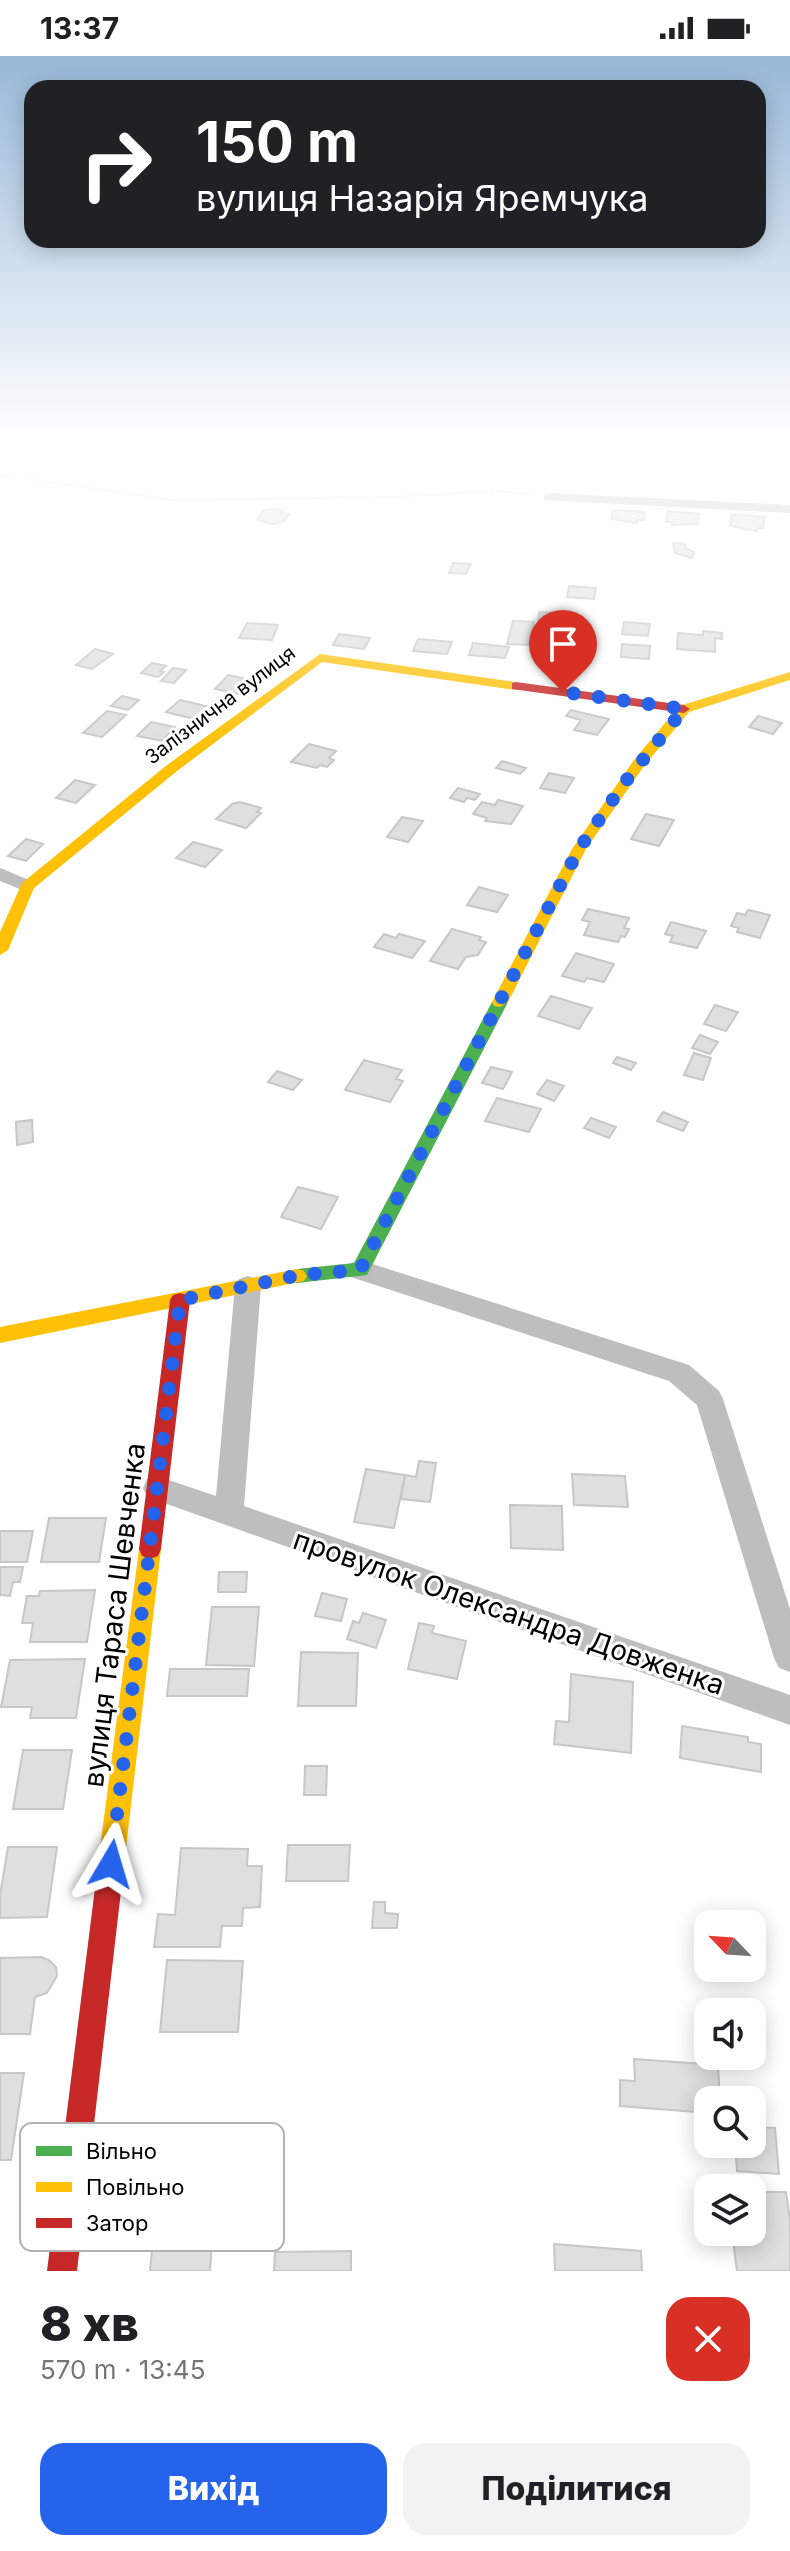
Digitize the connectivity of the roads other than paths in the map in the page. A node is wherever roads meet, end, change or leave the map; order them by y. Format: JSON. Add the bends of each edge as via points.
{"nodes":[{"id":1,"x":790,"y":676,"type":"edge"},
{"id":2,"x":684,"y":709,"type":"junction"},
{"id":3,"x":0,"y":874,"type":"edge"},
{"id":4,"x":27,"y":886,"type":"junction"},
{"id":5,"x":0,"y":950,"type":"edge"},
{"id":6,"x":360,"y":1270,"type":"junction"},
{"id":7,"x":248,"y":1286,"type":"junction"},
{"id":8,"x":180,"y":1300,"type":"junction"},
{"id":9,"x":0,"y":1335,"type":"edge"},
{"id":10,"x":157,"y":1488,"type":"junction"},
{"id":11,"x":229,"y":1514,"type":"junction"},
{"id":12,"x":790,"y":1658,"type":"edge"},
{"id":13,"x":790,"y":1710,"type":"edge"},
{"id":14,"x":80,"y":2123,"type":"edge"},
{"id":15,"x":64,"y":2251,"type":"edge"},
{"id":16,"x":62,"y":2271,"type":"edge"}],
"edges":[{"from":1,"to":2,"type":"street"},
{"from":2,"to":4,"type":"street","name":"Залізнична вулиця","via":[[320,658],[172,768]]},
{"from":2,"to":6,"type":"street","via":[[579,849]]},
{"from":3,"to":4,"type":"street"},
{"from":4,"to":5,"type":"street","name":"Залізнична вулиця"},
{"from":6,"to":7,"type":"street"},
{"from":6,"to":12,"type":"street","via":[[679,1373],[709,1399]]},
{"from":7,"to":8,"type":"street"},
{"from":7,"to":11,"type":"street"},
{"from":8,"to":9,"type":"street"},
{"from":8,"to":10,"type":"street","name":"вулиця Тараса Шевченка"},
{"from":10,"to":11,"type":"street","name":"провулок Олександра Довженка"},
{"from":10,"to":14,"type":"street","name":"вулиця Тараса Шевченка"},
{"from":11,"to":13,"type":"street","name":"провулок Олександра Довженка"},
{"from":15,"to":16,"type":"street","name":"вулиця Тараса Шевченка"}]}
